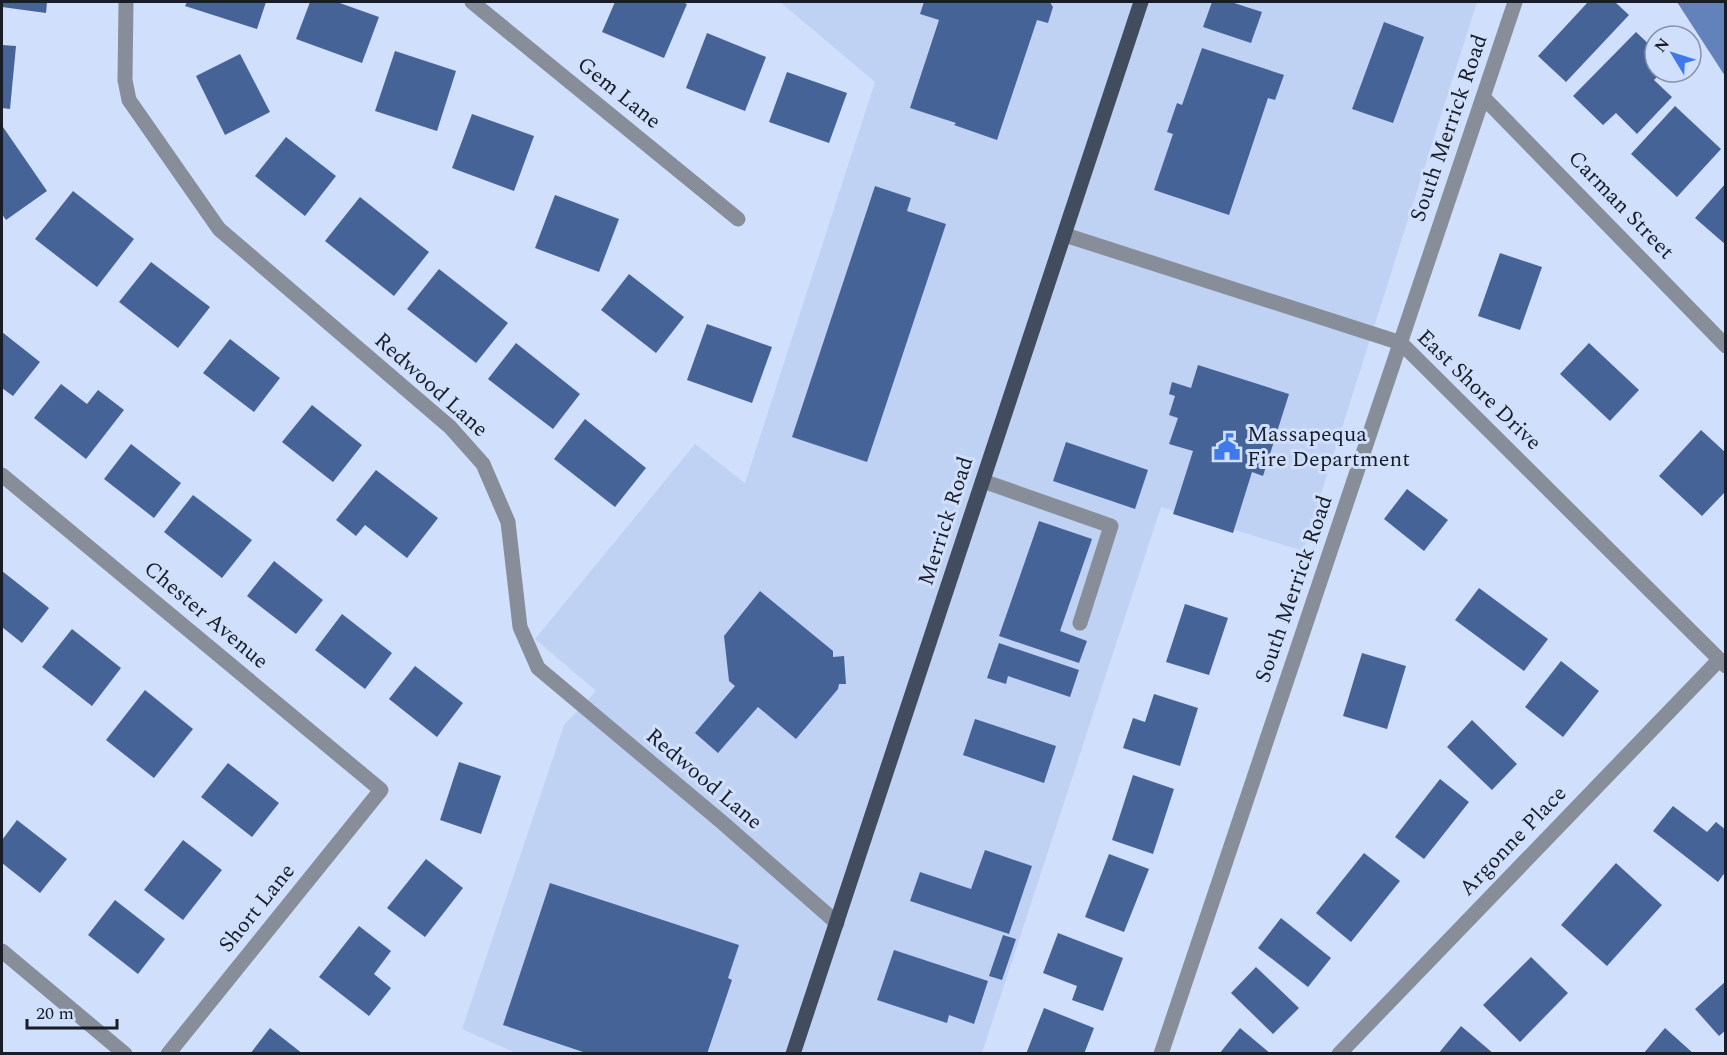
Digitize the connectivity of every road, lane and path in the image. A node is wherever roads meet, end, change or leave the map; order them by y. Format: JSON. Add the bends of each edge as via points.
{"nodes":[{"id":1,"x":126,"y":2,"type":"edge"},
{"id":2,"x":472,"y":2,"type":"edge"},
{"id":3,"x":1141,"y":2,"type":"edge"},
{"id":4,"x":1515,"y":2,"type":"edge"},
{"id":5,"x":1484,"y":97,"type":"junction"},
{"id":6,"x":738,"y":219,"type":"dead end"},
{"id":7,"x":1065,"y":235,"type":"junction"},
{"id":8,"x":1401,"y":343,"type":"junction"},
{"id":9,"x":1725,"y":346,"type":"edge"},
{"id":10,"x":2,"y":475,"type":"edge"},
{"id":11,"x":983,"y":481,"type":"junction"},
{"id":12,"x":1080,"y":623,"type":"dead end"},
{"id":13,"x":1722,"y":663,"type":"edge"},
{"id":14,"x":381,"y":790,"type":"joint"},
{"id":15,"x":837,"y":923,"type":"junction"},
{"id":16,"x":2,"y":951,"type":"edge"},
{"id":17,"x":125,"y":1053,"type":"edge"},
{"id":18,"x":168,"y":1053,"type":"edge"},
{"id":19,"x":793,"y":1053,"type":"edge"},
{"id":20,"x":1161,"y":1053,"type":"edge"},
{"id":21,"x":1339,"y":1053,"type":"edge"}],
"edges":[{"from":1,"to":15,"type":"street","name":"Redwood Lane","via":[[125,80],[129,100],[219,229],[450,427],[483,464],[508,522],[520,627],[538,668]]},
{"from":2,"to":6,"type":"street","name":"Gem Lane"},
{"from":3,"to":7,"type":"main road","name":"Merrick Road"},
{"from":4,"to":5,"type":"street","name":"South Merrick Road"},
{"from":5,"to":8,"type":"street","name":"South Merrick Road"},
{"from":5,"to":9,"type":"street","name":"Carman Street"},
{"from":7,"to":8,"type":"street","name":"East Shore Drive"},
{"from":7,"to":11,"type":"main road","name":"Merrick Road"},
{"from":8,"to":13,"type":"street","name":"East Shore Drive"},
{"from":8,"to":20,"type":"street","name":"South Merrick Road"},
{"from":10,"to":14,"type":"street","name":"Chester Avenue"},
{"from":11,"to":12,"type":"street","via":[[1111,526]]},
{"from":11,"to":15,"type":"main road","name":"Merrick Road"},
{"from":13,"to":21,"type":"street","name":"Argonne Place"},
{"from":14,"to":18,"type":"street","name":"Short Lane"},
{"from":15,"to":19,"type":"main road","name":"Merrick Road"},
{"from":16,"to":17,"type":"street"}]}
